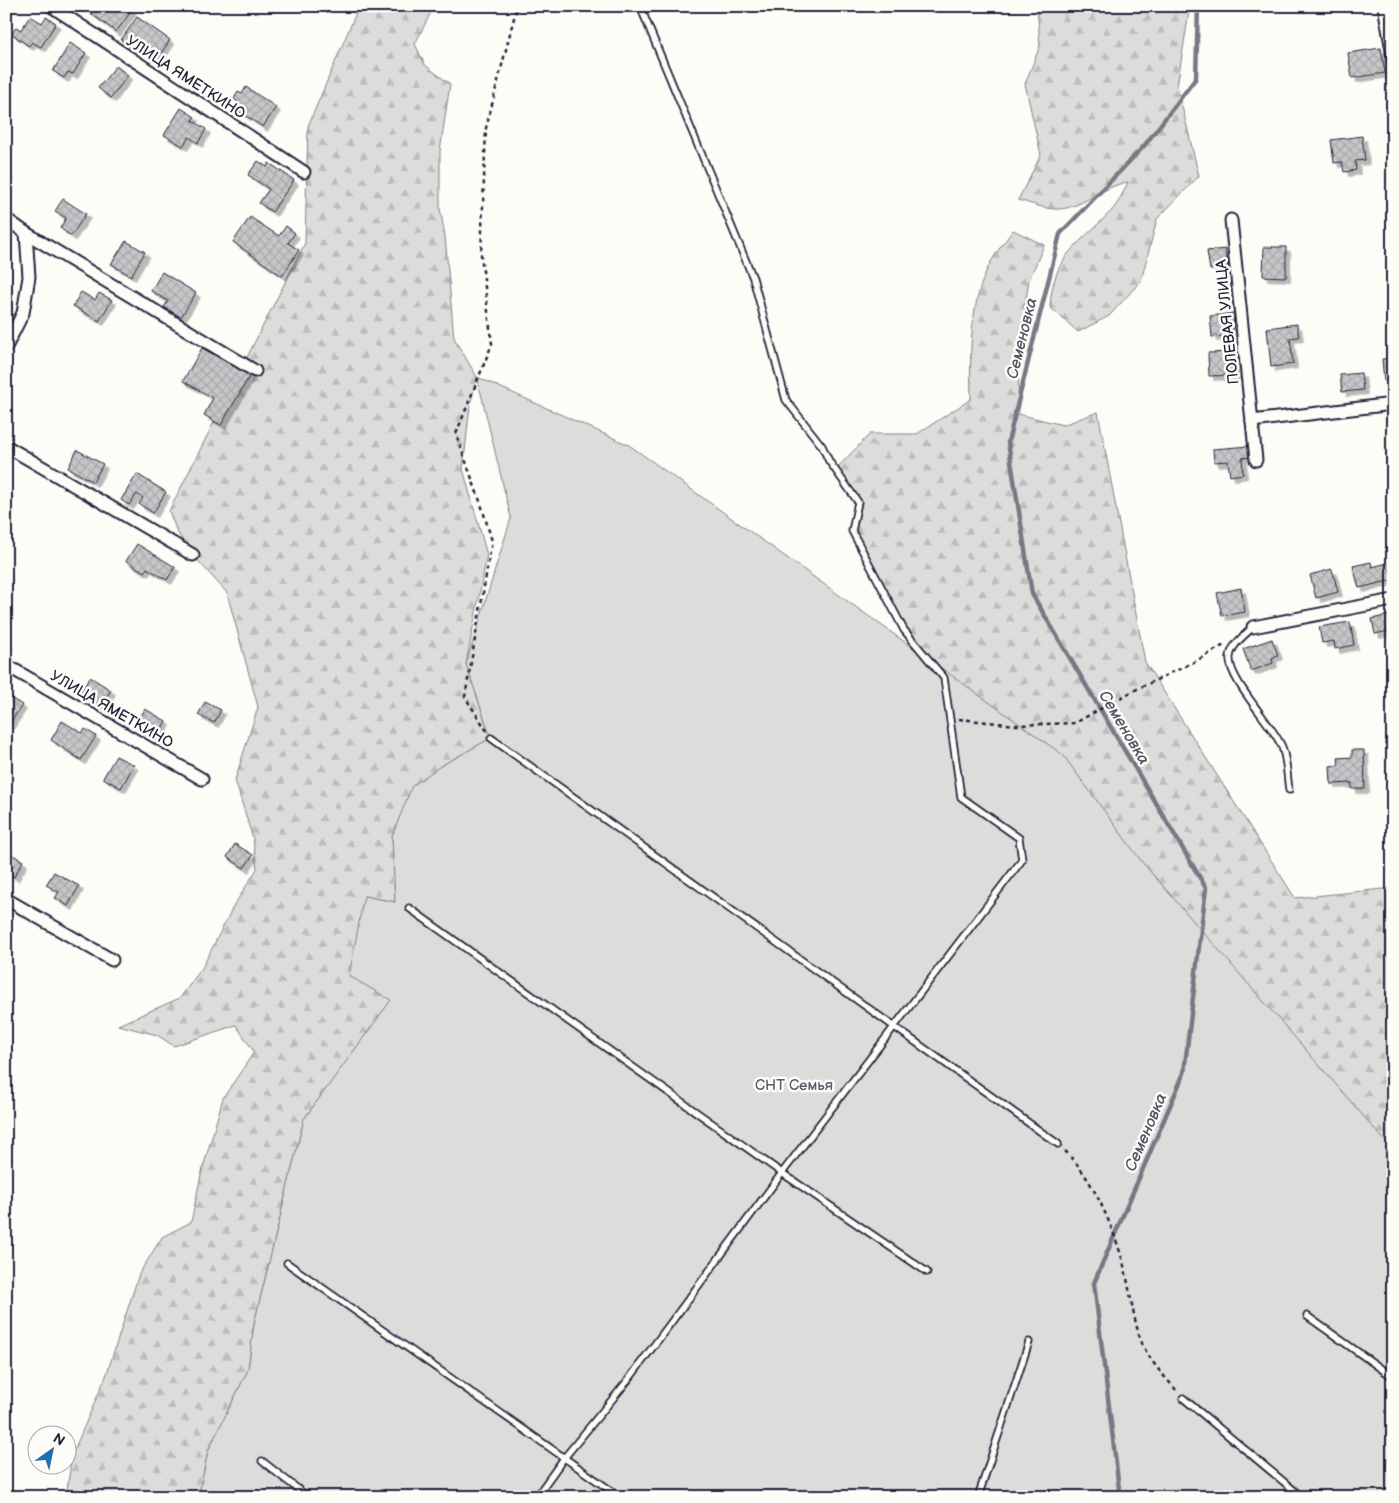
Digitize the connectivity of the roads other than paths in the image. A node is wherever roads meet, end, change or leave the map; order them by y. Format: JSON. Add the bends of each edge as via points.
{"nodes":[{"id":1,"x":51,"y":6,"type":"edge"},
{"id":2,"x":640,"y":6,"type":"edge"},
{"id":3,"x":1384,"y":6,"type":"edge"},
{"id":4,"x":1393,"y":56,"type":"edge"},
{"id":5,"x":304,"y":172,"type":"dead end"},
{"id":6,"x":6,"y":219,"type":"edge"},
{"id":7,"x":1231,"y":220,"type":"dead end"},
{"id":8,"x":26,"y":233,"type":"junction"},
{"id":9,"x":6,"y":347,"type":"edge"},
{"id":10,"x":255,"y":370,"type":"dead end"},
{"id":11,"x":1393,"y":404,"type":"edge"},
{"id":12,"x":1252,"y":421,"type":"junction"},
{"id":13,"x":6,"y":446,"type":"edge"},
{"id":14,"x":1256,"y":460,"type":"dead end"},
{"id":15,"x":193,"y":555,"type":"dead end"},
{"id":16,"x":1393,"y":600,"type":"edge"},
{"id":17,"x":1253,"y":627,"type":"joint"},
{"id":18,"x":6,"y":665,"type":"edge"},
{"id":19,"x":491,"y":738,"type":"road end"},
{"id":20,"x":202,"y":780,"type":"dead end"},
{"id":21,"x":1288,"y":790,"type":"dead end"},
{"id":22,"x":6,"y":899,"type":"edge"},
{"id":23,"x":409,"y":908,"type":"dead end"},
{"id":24,"x":112,"y":960,"type":"dead end"},
{"id":25,"x":894,"y":1028,"type":"junction"},
{"id":26,"x":1058,"y":1144,"type":"road end"},
{"id":27,"x":782,"y":1173,"type":"junction"},
{"id":28,"x":287,"y":1263,"type":"dead end"},
{"id":29,"x":926,"y":1272,"type":"dead end"},
{"id":30,"x":1307,"y":1316,"type":"dead end"},
{"id":31,"x":1029,"y":1342,"type":"dead end"},
{"id":32,"x":1393,"y":1378,"type":"edge"},
{"id":33,"x":1183,"y":1398,"type":"road end"},
{"id":34,"x":564,"y":1458,"type":"junction"},
{"id":35,"x":262,"y":1462,"type":"dead end"},
{"id":36,"x":308,"y":1497,"type":"edge"},
{"id":37,"x":536,"y":1497,"type":"edge"},
{"id":38,"x":620,"y":1497,"type":"edge"},
{"id":39,"x":978,"y":1497,"type":"edge"},
{"id":40,"x":1302,"y":1497,"type":"edge"}],
"edges":[{"from":1,"to":5,"type":"street","name":"УЛИЦА ЯМЕТКИНО"},
{"from":2,"to":25,"type":"lane","via":[[753,278],[786,400],[822,446],[858,502],[852,532],[904,630],[944,678],[961,797],[1019,838],[1022,860]]},
{"from":3,"to":4,"type":"street"},
{"from":6,"to":8,"type":"street"},
{"from":7,"to":12,"type":"street","name":"ПОЛЕВАЯ УЛИЦА"},
{"from":8,"to":9,"type":"street","via":[[29,277],[23,313]]},
{"from":8,"to":10,"type":"street"},
{"from":11,"to":12,"type":"street"},
{"from":12,"to":14,"type":"street","name":"ПОЛЕВАЯ УЛИЦА"},
{"from":13,"to":15,"type":"street"},
{"from":16,"to":17,"type":"street"},
{"from":17,"to":21,"type":"lane","via":[[1235,644],[1229,658],[1248,696],[1282,747]]},
{"from":18,"to":20,"type":"street","name":"УЛИЦА ЯМЕТКИНО"},
{"from":19,"to":25,"type":"lane"},
{"from":22,"to":24,"type":"street"},
{"from":23,"to":27,"type":"lane"},
{"from":25,"to":26,"type":"lane"},
{"from":25,"to":27,"type":"lane"},
{"from":27,"to":29,"type":"lane"},
{"from":27,"to":34,"type":"lane","via":[[629,1378]]},
{"from":28,"to":34,"type":"lane"},
{"from":30,"to":32,"type":"lane"},
{"from":31,"to":39,"type":"lane"},
{"from":33,"to":40,"type":"lane"},
{"from":34,"to":37,"type":"lane"},
{"from":34,"to":38,"type":"lane"},
{"from":35,"to":36,"type":"lane"}]}
